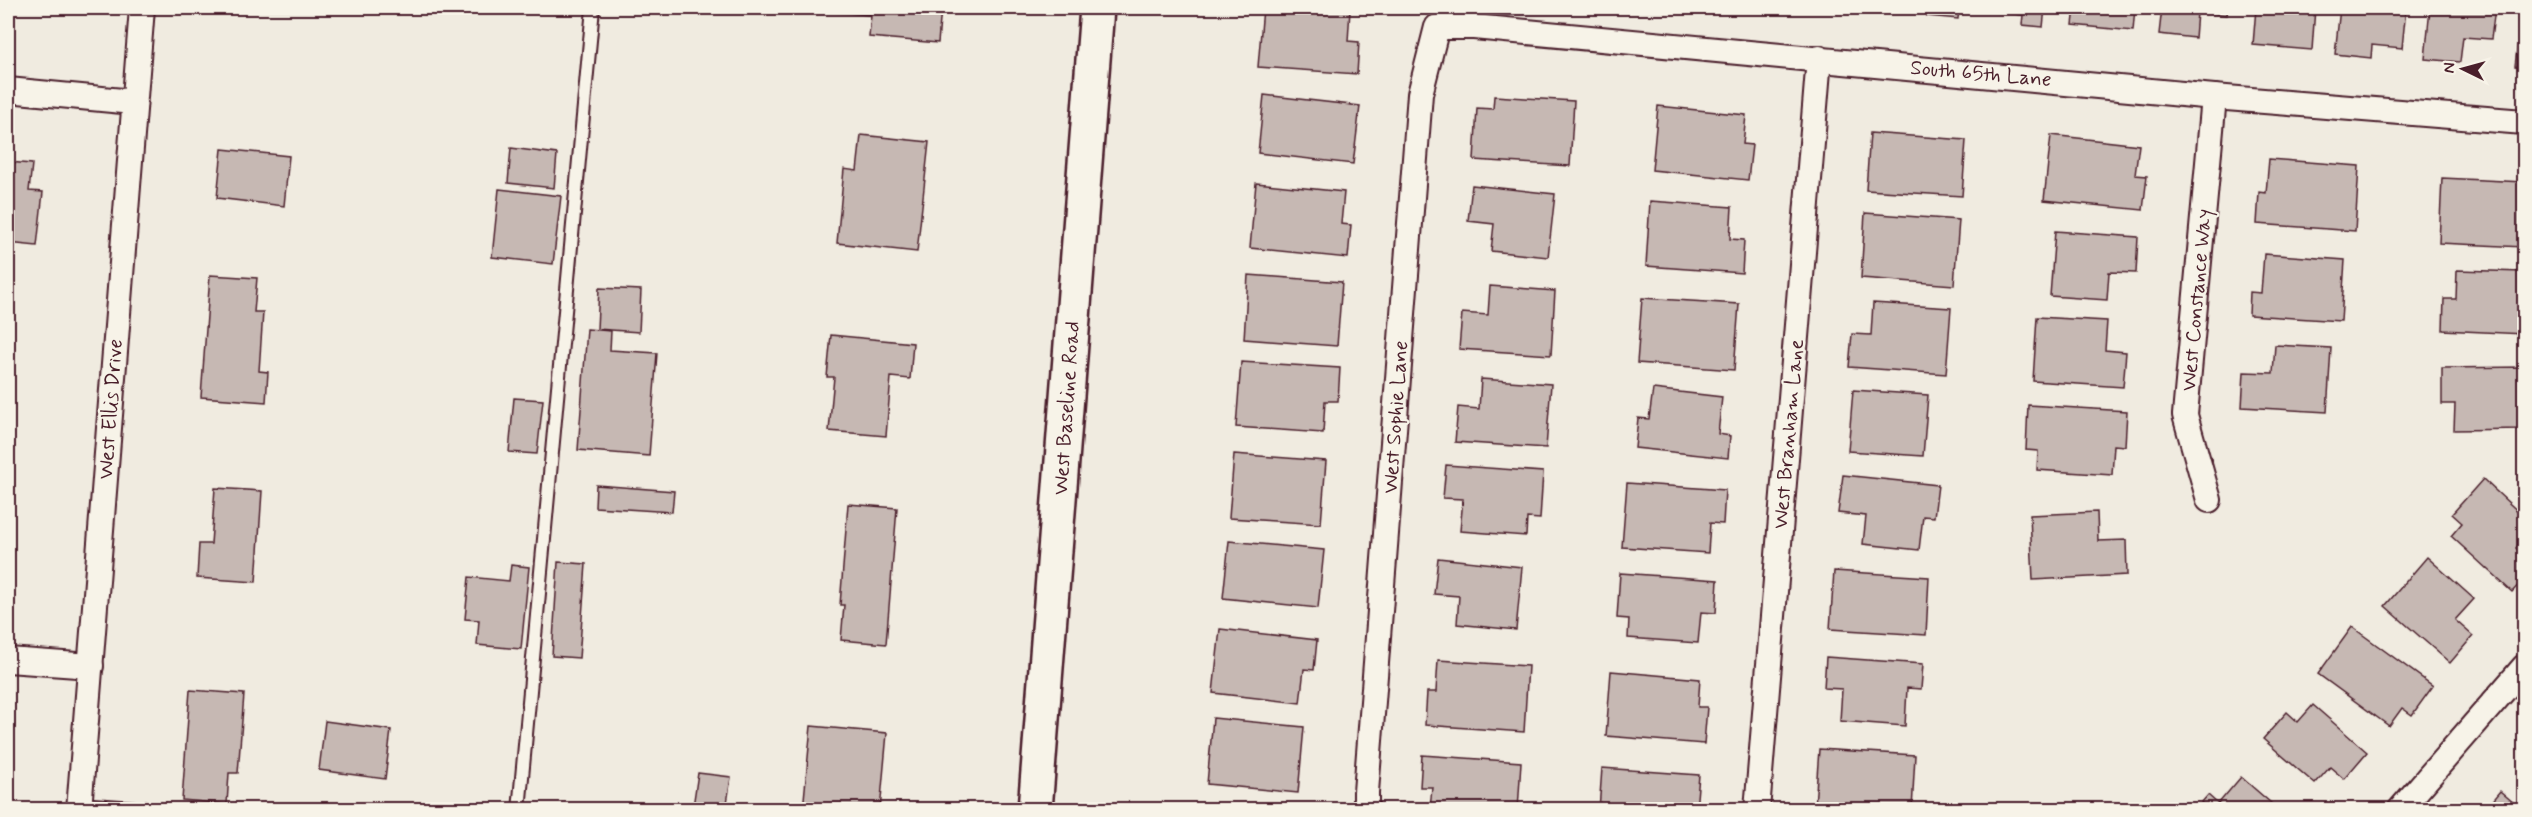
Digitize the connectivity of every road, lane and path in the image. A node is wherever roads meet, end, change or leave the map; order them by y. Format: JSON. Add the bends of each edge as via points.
{"nodes":[{"id":1,"x":142,"y":8,"type":"edge"},
{"id":2,"x":593,"y":8,"type":"edge"},
{"id":3,"x":1097,"y":8,"type":"edge"},
{"id":4,"x":1437,"y":27,"type":"joint"},
{"id":5,"x":1819,"y":58,"type":"junction"},
{"id":6,"x":8,"y":90,"type":"edge"},
{"id":7,"x":2214,"y":97,"type":"junction"},
{"id":8,"x":133,"y":102,"type":"junction"},
{"id":9,"x":2524,"y":122,"type":"edge"},
{"id":10,"x":2209,"y":500,"type":"dead end"},
{"id":11,"x":8,"y":660,"type":"edge"},
{"id":12,"x":91,"y":666,"type":"junction"},
{"id":13,"x":2524,"y":666,"type":"edge"},
{"id":14,"x":79,"y":807,"type":"edge"},
{"id":15,"x":164,"y":810,"type":"edge"},
{"id":16,"x":519,"y":810,"type":"edge"},
{"id":17,"x":1035,"y":810,"type":"edge"},
{"id":18,"x":1366,"y":810,"type":"edge"},
{"id":19,"x":1757,"y":810,"type":"edge"},
{"id":20,"x":2400,"y":810,"type":"edge"}],
"edges":[{"from":1,"to":8,"type":"street","name":"West Ellis Drive"},
{"from":2,"to":16,"type":"lane"},
{"from":3,"to":17,"type":"main road","name":"West Baseline Road"},
{"from":4,"to":5,"type":"street","name":"South 65th Lane"},
{"from":4,"to":18,"type":"street","name":"West Sophie Lane","via":[[1420,94]]},
{"from":5,"to":7,"type":"street","name":"South 65th Lane"},
{"from":5,"to":19,"type":"street","name":"West Branham Lane"},
{"from":6,"to":8,"type":"street"},
{"from":7,"to":9,"type":"street","name":"South 65th Lane"},
{"from":7,"to":10,"type":"street","name":"West Constance Way","via":[[2185,415]]},
{"from":8,"to":12,"type":"street","name":"West Ellis Drive"},
{"from":11,"to":12,"type":"street"},
{"from":12,"to":14,"type":"street","name":"West Ellis Drive"},
{"from":13,"to":20,"type":"street"},
{"from":14,"to":15,"type":"lane"}]}
